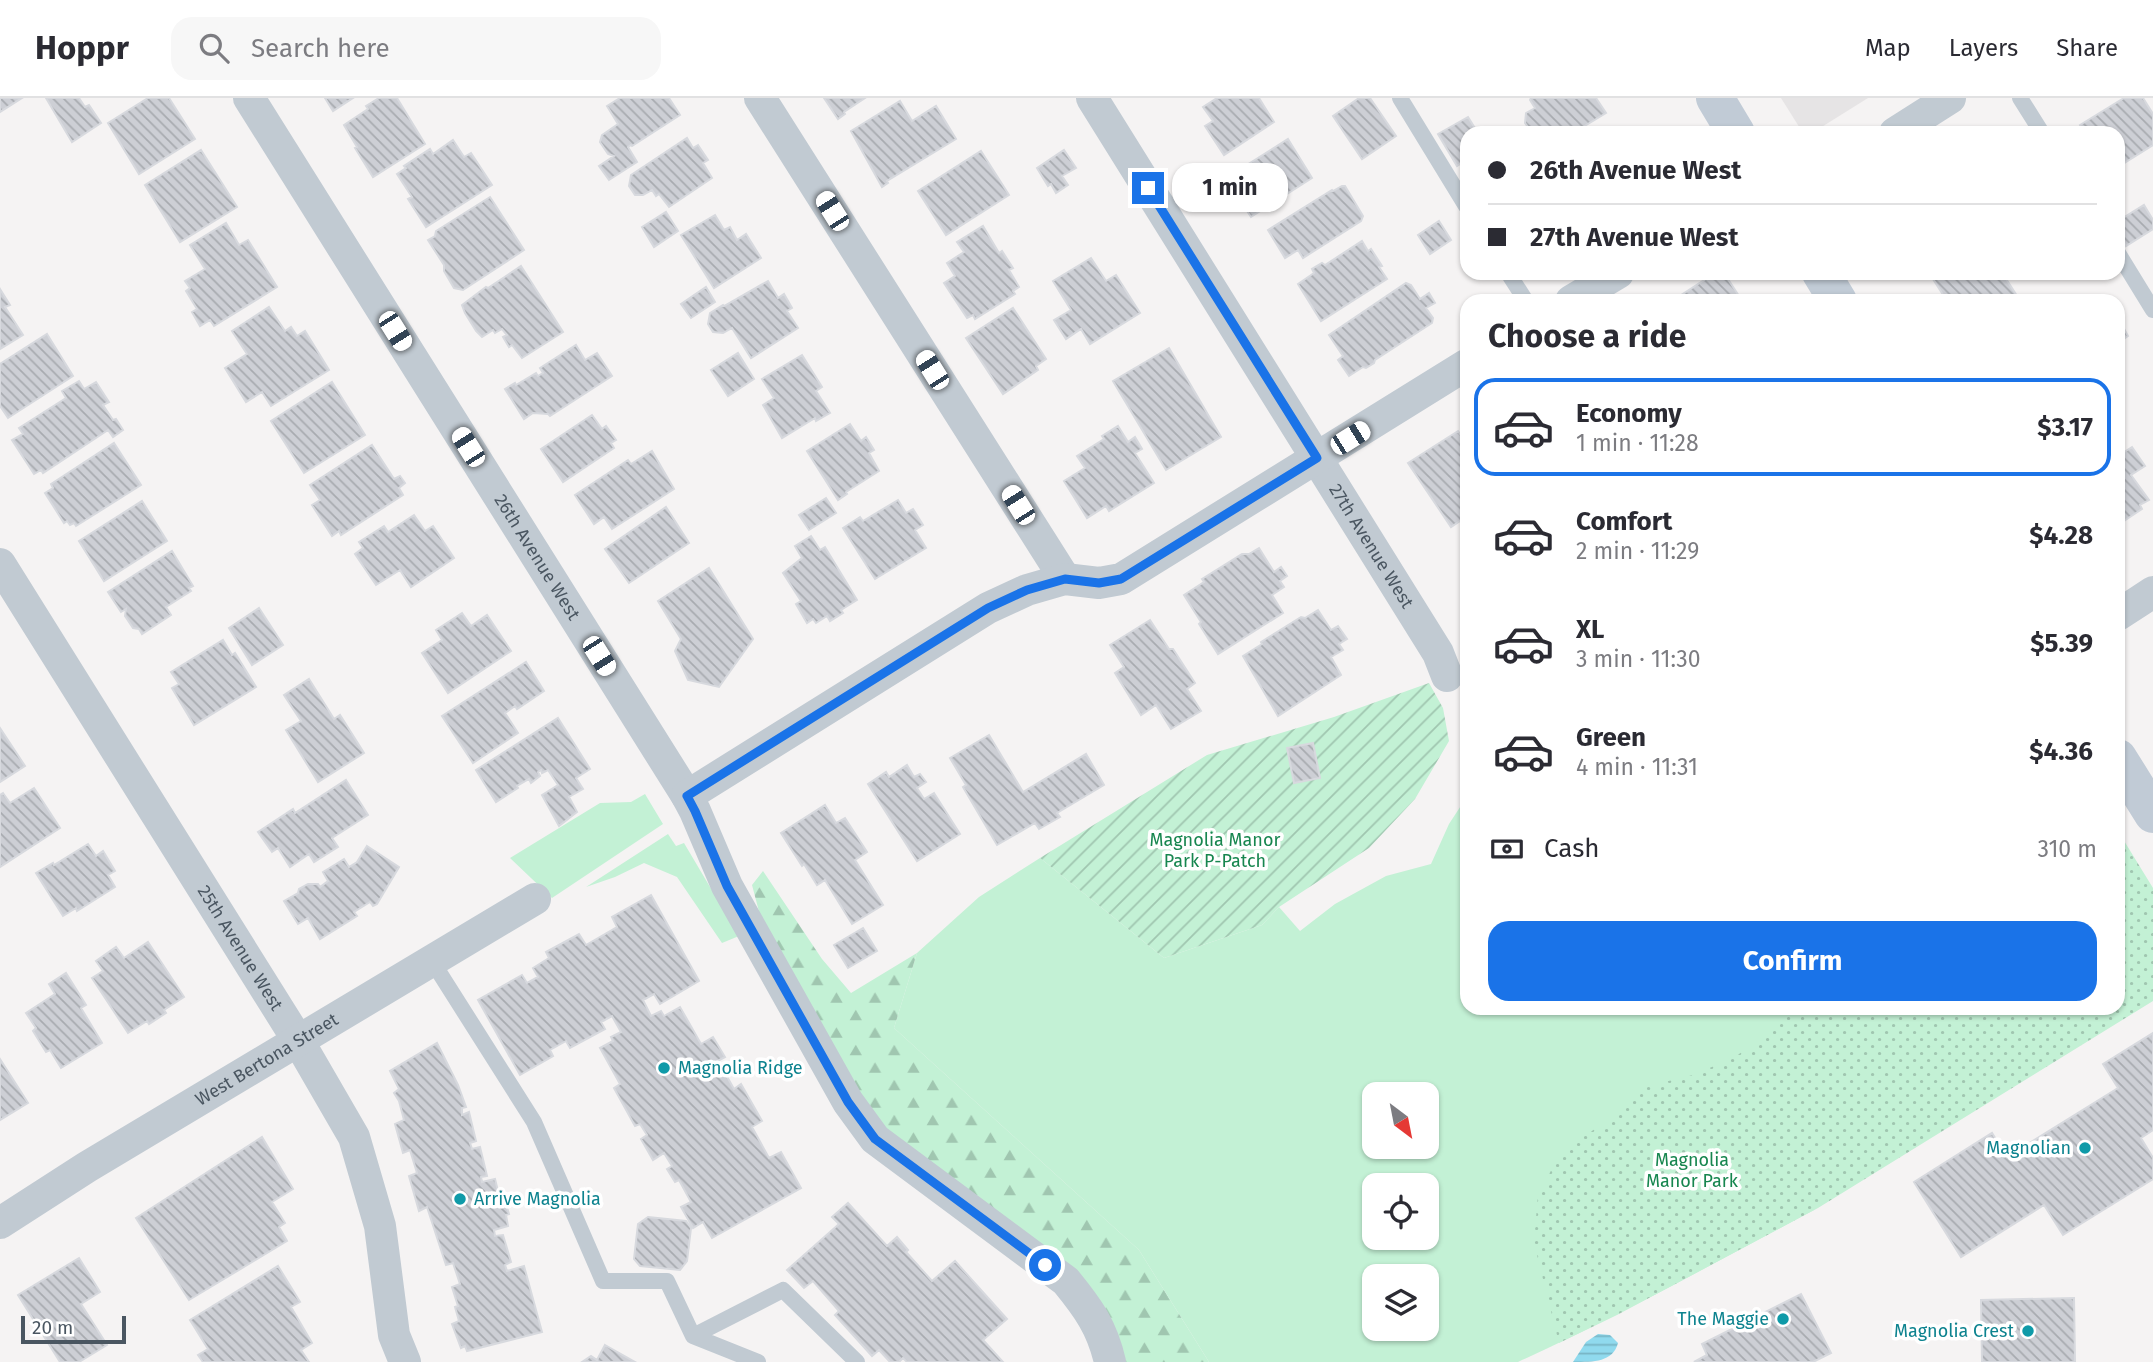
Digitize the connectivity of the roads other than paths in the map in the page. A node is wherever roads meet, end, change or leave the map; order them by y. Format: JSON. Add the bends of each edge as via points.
{"nodes":[{"id":1,"x":249,"y":98,"type":"edge"},
{"id":2,"x":760,"y":98,"type":"edge"},
{"id":3,"x":1092,"y":98,"type":"edge"},
{"id":4,"x":1400,"y":98,"type":"edge"},
{"id":5,"x":1715,"y":98,"type":"edge"},
{"id":6,"x":1950,"y":98,"type":"edge"},
{"id":7,"x":2020,"y":98,"type":"edge"},
{"id":8,"x":1732,"y":126,"type":"edge"},
{"id":9,"x":1906,"y":126,"type":"edge"},
{"id":10,"x":2038,"y":126,"type":"edge"},
{"id":11,"x":1460,"y":196,"type":"edge"},
{"id":12,"x":2125,"y":264,"type":"edge"},
{"id":13,"x":1606,"y":280,"type":"edge"},
{"id":14,"x":1583,"y":294,"type":"edge"},
{"id":15,"x":2153,"y":310,"type":"edge"},
{"id":16,"x":1460,"y":369,"type":"edge"},
{"id":17,"x":1317,"y":458,"type":"junction"},
{"id":18,"x":0,"y":564,"type":"edge"},
{"id":19,"x":1065,"y":579,"type":"junction"},
{"id":20,"x":2153,"y":592,"type":"edge"},
{"id":21,"x":2125,"y":610,"type":"edge"},
{"id":22,"x":1447,"y":676,"type":"dead end"},
{"id":23,"x":2125,"y":769,"type":"edge"},
{"id":24,"x":687,"y":796,"type":"junction"},
{"id":25,"x":2153,"y":814,"type":"edge"},
{"id":26,"x":535,"y":899,"type":"dead end"},
{"id":27,"x":432,"y":961,"type":"junction"},
{"id":28,"x":299,"y":1042,"type":"junction"},
{"id":29,"x":0,"y":1223,"type":"edge"},
{"id":30,"x":693,"y":1336,"type":"junction"},
{"id":31,"x":405,"y":1362,"type":"edge"},
{"id":32,"x":758,"y":1362,"type":"edge"},
{"id":33,"x":857,"y":1362,"type":"edge"},
{"id":34,"x":1110,"y":1362,"type":"edge"}],
"edges":[{"from":1,"to":24,"type":"street","name":"26th Avenue West"},
{"from":2,"to":19,"type":"street"},
{"from":3,"to":17,"type":"street","name":"27th Avenue West"},
{"from":4,"to":11,"type":"lane"},
{"from":5,"to":8,"type":"street"},
{"from":6,"to":9,"type":"street"},
{"from":7,"to":10,"type":"lane"},
{"from":12,"to":15,"type":"lane"},
{"from":13,"to":14,"type":"street"},
{"from":16,"to":17,"type":"street"},
{"from":17,"to":19,"type":"street","via":[[1121,579],[1099,583]]},
{"from":17,"to":22,"type":"street","name":"27th Avenue West","via":[[1438,653]]},
{"from":18,"to":28,"type":"street","name":"25th Avenue West"},
{"from":19,"to":24,"type":"street","via":[[988,608]]},
{"from":20,"to":21,"type":"street"},
{"from":23,"to":25,"type":"street"},
{"from":24,"to":34,"type":"street","name":"26th Avenue West","via":[[727,886],[848,1102],[875,1139],[1066,1281],[1090,1309]]},
{"from":26,"to":27,"type":"street","name":"West Bertona Street"},
{"from":27,"to":28,"type":"street","name":"West Bertona Street"},
{"from":27,"to":30,"type":"lane","via":[[534,1122],[603,1282],[667,1281]]},
{"from":28,"to":29,"type":"street","name":"West Bertona Street"},
{"from":28,"to":31,"type":"street","name":"25th Avenue West","via":[[354,1137],[380,1226],[394,1335]]},
{"from":30,"to":32,"type":"lane"},
{"from":30,"to":33,"type":"lane","via":[[783,1290]]}]}
